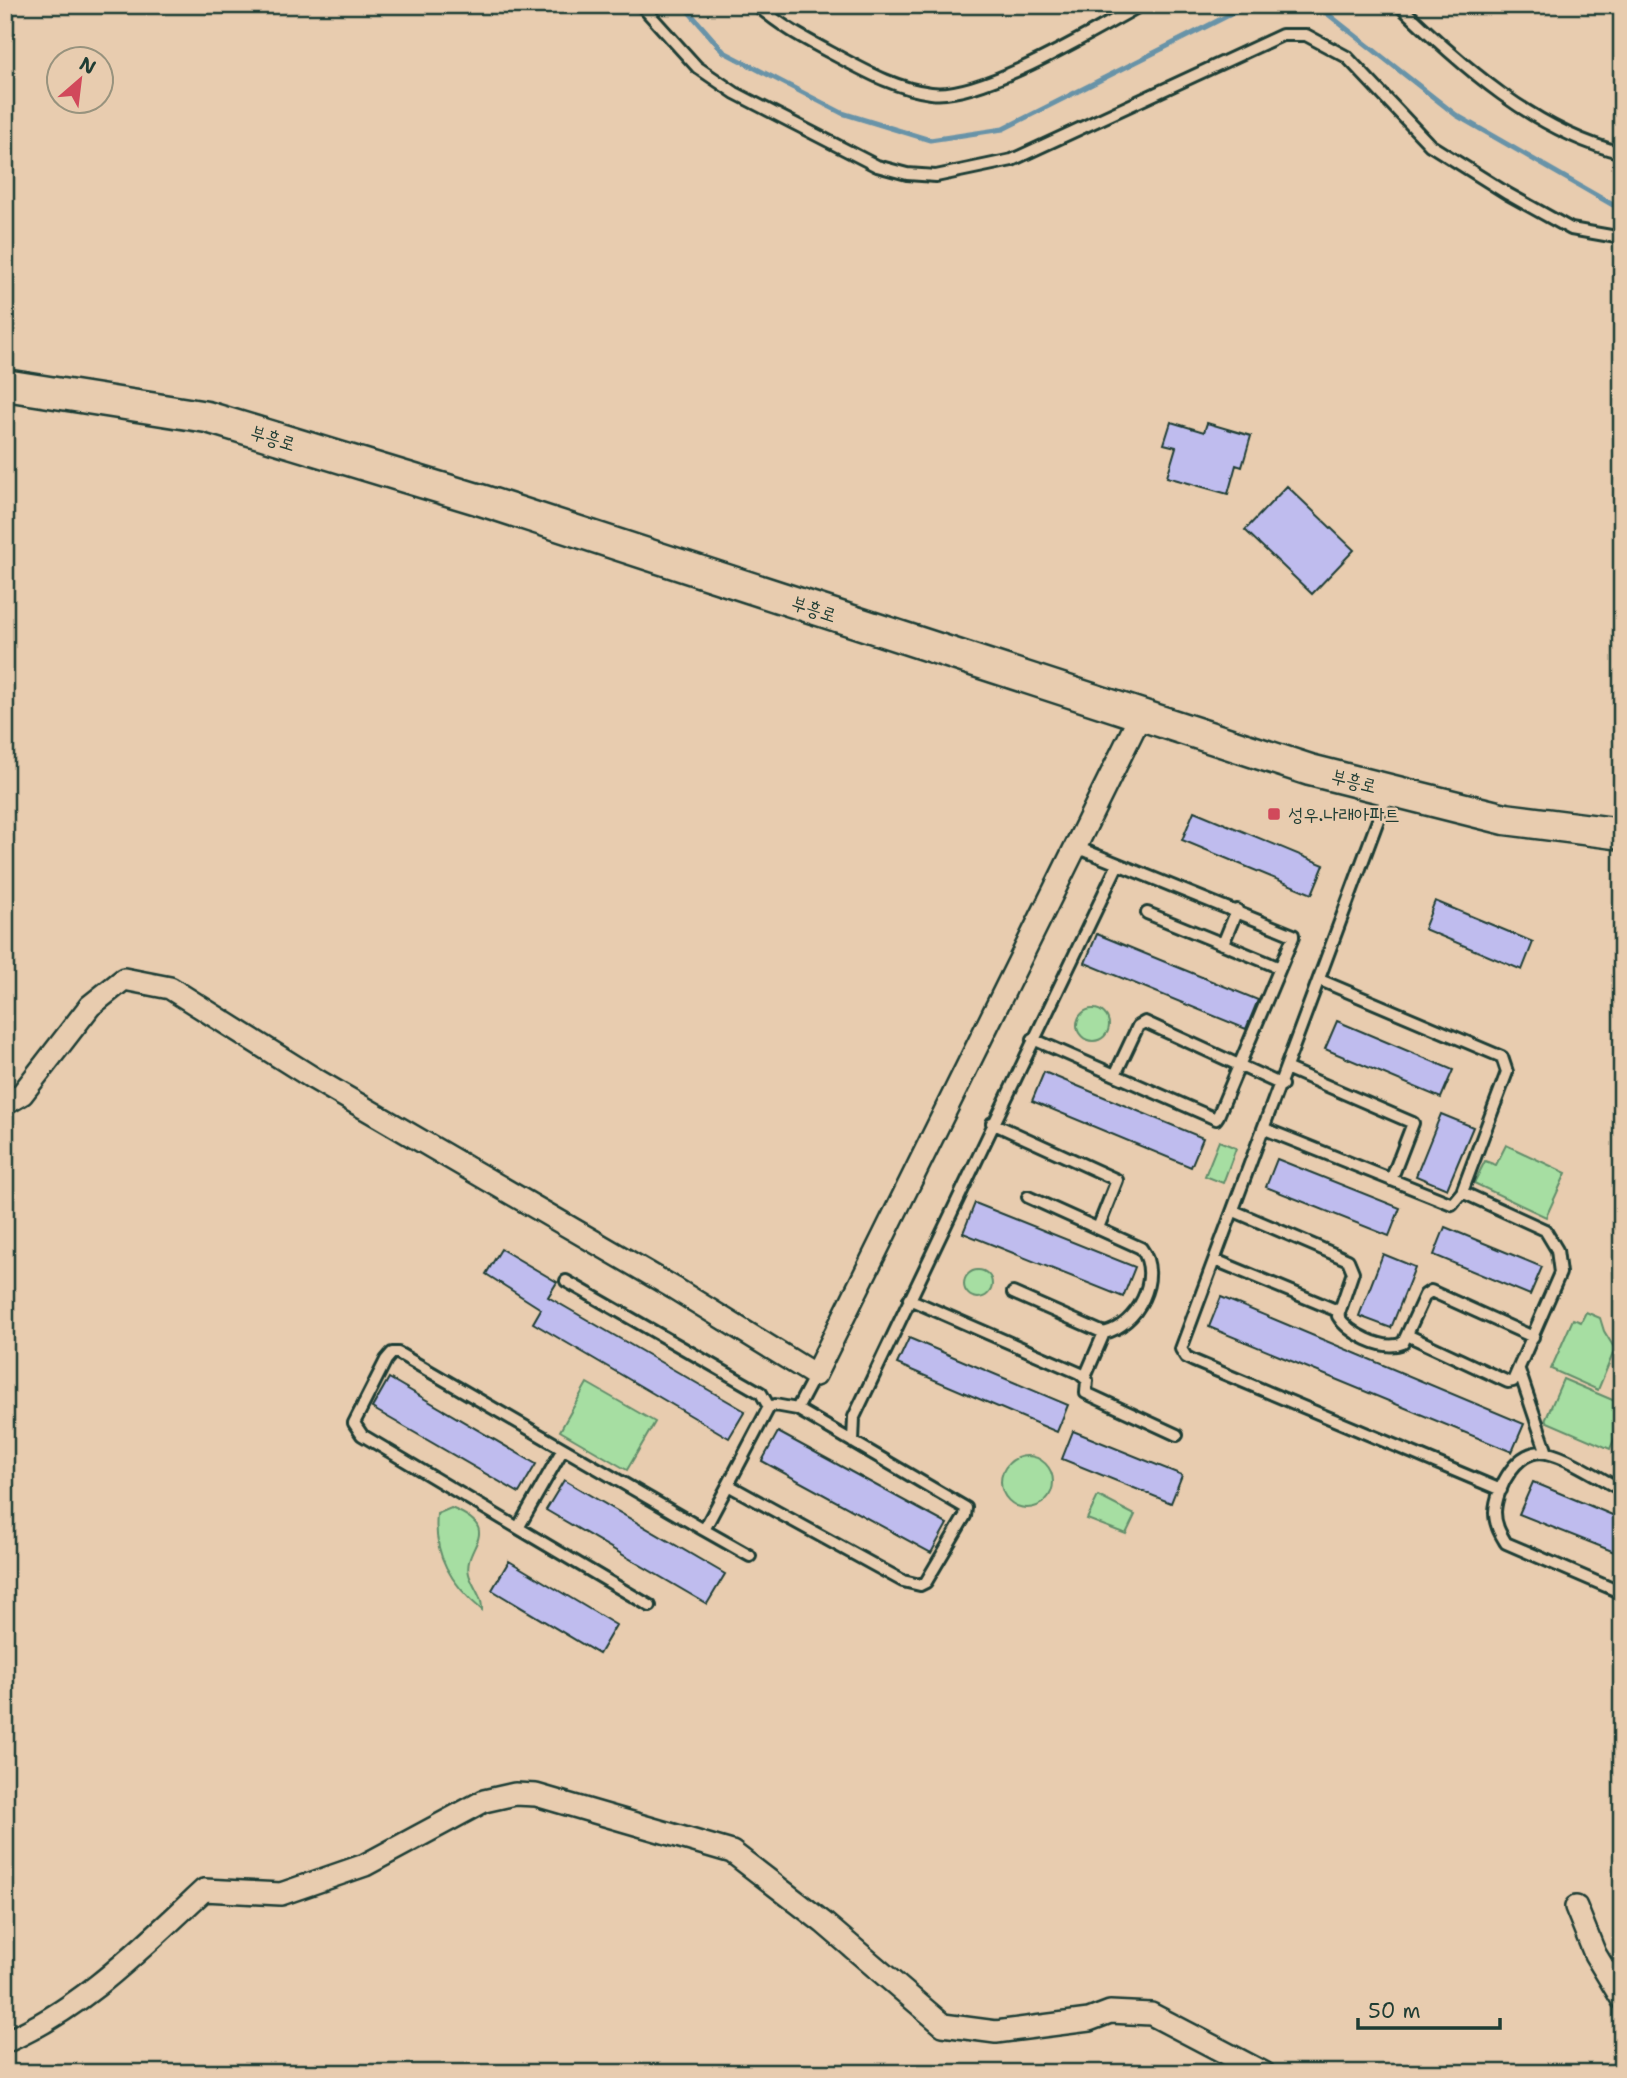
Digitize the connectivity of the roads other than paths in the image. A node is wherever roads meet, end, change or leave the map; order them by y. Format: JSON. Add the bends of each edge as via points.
{"nodes":[{"id":1,"x":641,"y":5,"type":"edge"},
{"id":2,"x":757,"y":5,"type":"edge"},
{"id":3,"x":1140,"y":5,"type":"edge"},
{"id":4,"x":1399,"y":5,"type":"edge"},
{"id":5,"x":1622,"y":153,"type":"edge"},
{"id":6,"x":1622,"y":238,"type":"edge"},
{"id":7,"x":5,"y":385,"type":"edge"},
{"id":8,"x":1141,"y":715,"type":"junction"},
{"id":9,"x":1389,"y":790,"type":"junction"},
{"id":10,"x":1622,"y":834,"type":"edge"},
{"id":11,"x":1076,"y":847,"type":"junction"},
{"id":12,"x":1118,"y":864,"type":"junction"},
{"id":13,"x":1237,"y":910,"type":"junction"},
{"id":14,"x":1147,"y":912,"type":"dead end"},
{"id":15,"x":1223,"y":944,"type":"junction"},
{"id":16,"x":1280,"y":968,"type":"junction"},
{"id":17,"x":1320,"y":980,"type":"junction"},
{"id":18,"x":1033,"y":1039,"type":"junction"},
{"id":19,"x":1238,"y":1066,"type":"junction"},
{"id":20,"x":1288,"y":1069,"type":"junction"},
{"id":21,"x":1115,"y":1075,"type":"junction"},
{"id":22,"x":1282,"y":1085,"type":"junction"},
{"id":23,"x":5,"y":1104,"type":"edge"},
{"id":24,"x":992,"y":1123,"type":"junction"},
{"id":25,"x":1265,"y":1129,"type":"junction"},
{"id":26,"x":1391,"y":1180,"type":"junction"},
{"id":27,"x":1462,"y":1192,"type":"junction"},
{"id":28,"x":1028,"y":1197,"type":"dead end"},
{"id":29,"x":1234,"y":1211,"type":"junction"},
{"id":30,"x":1098,"y":1228,"type":"junction"},
{"id":31,"x":1216,"y":1260,"type":"junction"},
{"id":32,"x":566,"y":1281,"type":"dead end"},
{"id":33,"x":1013,"y":1293,"type":"dead end"},
{"id":34,"x":909,"y":1299,"type":"junction"},
{"id":35,"x":1338,"y":1311,"type":"junction"},
{"id":36,"x":1104,"y":1333,"type":"junction"},
{"id":37,"x":1407,"y":1335,"type":"junction"},
{"id":38,"x":1533,"y":1337,"type":"junction"},
{"id":39,"x":1519,"y":1370,"type":"junction"},
{"id":40,"x":815,"y":1376,"type":"junction"},
{"id":41,"x":1085,"y":1377,"type":"junction"},
{"id":42,"x":769,"y":1407,"type":"junction"},
{"id":43,"x":797,"y":1409,"type":"junction"},
{"id":44,"x":1177,"y":1435,"type":"dead end"},
{"id":45,"x":853,"y":1442,"type":"junction"},
{"id":46,"x":563,"y":1449,"type":"junction"},
{"id":47,"x":1547,"y":1453,"type":"junction"},
{"id":48,"x":728,"y":1485,"type":"junction"},
{"id":49,"x":1500,"y":1490,"type":"junction"},
{"id":50,"x":1622,"y":1490,"type":"edge"},
{"id":51,"x":518,"y":1528,"type":"junction"},
{"id":52,"x":704,"y":1530,"type":"junction"},
{"id":53,"x":750,"y":1556,"type":"dead end"},
{"id":54,"x":1622,"y":1593,"type":"edge"},
{"id":55,"x":650,"y":1606,"type":"dead end"},
{"id":56,"x":1576,"y":1907,"type":"dead end"},
{"id":57,"x":1622,"y":1999,"type":"edge"},
{"id":58,"x":5,"y":2042,"type":"edge"},
{"id":59,"x":1264,"y":2073,"type":"edge"}],
"edges":[{"from":1,"to":6,"type":"lane","via":[[696,67],[735,93],[877,166],[936,176],[1013,160],[1282,35],[1306,35],[1347,57],[1430,145],[1571,229]]},
{"from":2,"to":3,"type":"lane","via":[[778,24],[872,75],[933,93],[961,90],[1005,75]]},
{"from":4,"to":5,"type":"lane","via":[[1467,70],[1500,93],[1560,129]]},
{"from":7,"to":8,"type":"main road","name":"부흥로","via":[[207,417],[484,501]]},
{"from":8,"to":9,"type":"main road","name":"부흥로","via":[[1310,770]]},
{"from":8,"to":11,"type":"street"},
{"from":9,"to":10,"type":"main road","name":"부흥로","via":[[1505,819]]},
{"from":9,"to":17,"type":"lane"},
{"from":11,"to":12,"type":"lane"},
{"from":11,"to":40,"type":"street"},
{"from":12,"to":13,"type":"lane"},
{"from":12,"to":18,"type":"lane"},
{"from":13,"to":15,"type":"lane"},
{"from":13,"to":16,"type":"lane","via":[[1292,933]]},
{"from":14,"to":15,"type":"lane"},
{"from":15,"to":16,"type":"lane"},
{"from":16,"to":19,"type":"lane"},
{"from":17,"to":20,"type":"lane"},
{"from":17,"to":27,"type":"lane","via":[[1506,1062],[1507,1072]]},
{"from":18,"to":21,"type":"lane"},
{"from":18,"to":24,"type":"lane"},
{"from":19,"to":21,"type":"lane","via":[[1145,1022],[1138,1026]]},
{"from":19,"to":21,"type":"lane","via":[[1218,1116],[1212,1120]]},
{"from":19,"to":22,"type":"lane"},
{"from":20,"to":22,"type":"lane"},
{"from":20,"to":26,"type":"lane","via":[[1413,1123]]},
{"from":22,"to":25,"type":"lane"},
{"from":23,"to":40,"type":"street","via":[[22,1094],[104,992],[124,979],[170,988]]},
{"from":24,"to":30,"type":"lane","via":[[1117,1180]]},
{"from":24,"to":34,"type":"lane"},
{"from":25,"to":26,"type":"lane"},
{"from":25,"to":29,"type":"lane"},
{"from":26,"to":27,"type":"lane","via":[[1444,1204],[1452,1205]]},
{"from":27,"to":38,"type":"lane","via":[[1545,1230],[1553,1240],[1560,1273]]},
{"from":28,"to":30,"type":"lane"},
{"from":29,"to":31,"type":"lane"},
{"from":29,"to":35,"type":"lane","via":[[1348,1260],[1353,1272]]},
{"from":30,"to":36,"type":"lane","via":[[1141,1248],[1150,1270],[1132,1319],[1118,1330]]},
{"from":31,"to":35,"type":"lane"},
{"from":31,"to":49,"type":"lane","via":[[1181,1349],[1186,1357]]},
{"from":32,"to":42,"type":"lane","via":[[761,1393]]},
{"from":33,"to":36,"type":"lane"},
{"from":34,"to":41,"type":"lane"},
{"from":34,"to":45,"type":"lane","via":[[854,1417]]},
{"from":35,"to":37,"type":"lane","via":[[1343,1324],[1371,1340],[1394,1346]]},
{"from":36,"to":41,"type":"lane"},
{"from":37,"to":38,"type":"lane","via":[[1431,1291]]},
{"from":37,"to":39,"type":"lane","via":[[1508,1382]]},
{"from":38,"to":39,"type":"lane"},
{"from":39,"to":47,"type":"lane"},
{"from":40,"to":43,"type":"lane"},
{"from":41,"to":44,"type":"lane","via":[[1086,1393]]},
{"from":42,"to":43,"type":"lane"},
{"from":42,"to":48,"type":"lane"},
{"from":43,"to":45,"type":"lane"},
{"from":45,"to":48,"type":"lane","via":[[966,1508],[930,1576],[920,1586]]},
{"from":46,"to":51,"type":"lane"},
{"from":46,"to":51,"type":"lane","via":[[402,1355],[391,1353],[386,1360],[354,1426]]},
{"from":46,"to":52,"type":"lane"},
{"from":47,"to":49,"type":"lane","via":[[1525,1456]]},
{"from":47,"to":50,"type":"lane"},
{"from":48,"to":52,"type":"lane"},
{"from":49,"to":54,"type":"lane","via":[[1495,1513],[1497,1529],[1506,1543]]},
{"from":51,"to":55,"type":"lane"},
{"from":52,"to":53,"type":"lane"},
{"from":56,"to":57,"type":"street","via":[[1595,1954]]},
{"from":58,"to":59,"type":"street","via":[[99,1988],[204,1891],[281,1894],[365,1865],[484,1801],[516,1794],[536,1795],[732,1852],[943,2025],[996,2032],[1089,2020],[1110,2012],[1151,2014]]}]}
